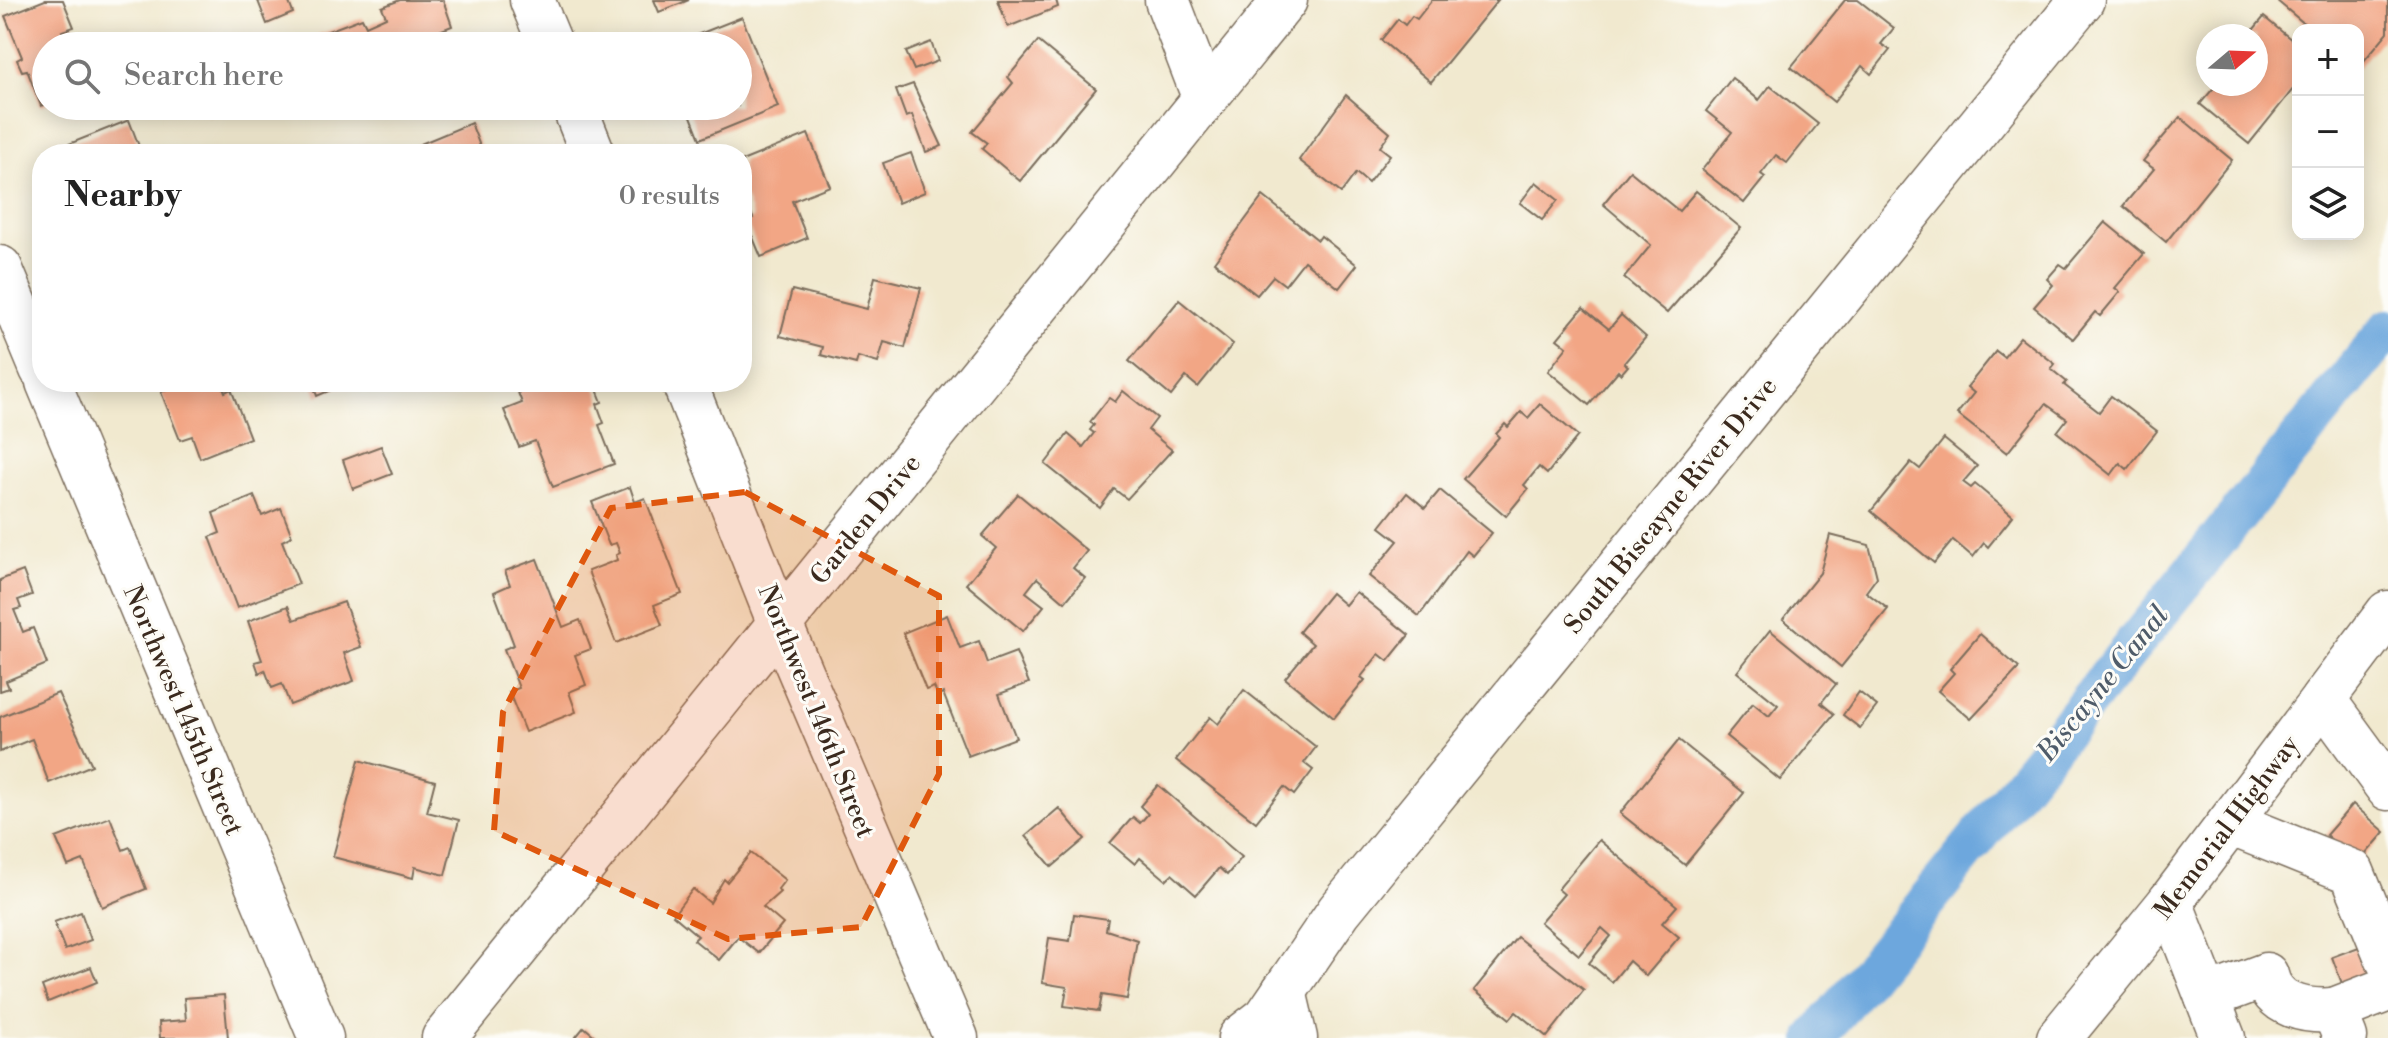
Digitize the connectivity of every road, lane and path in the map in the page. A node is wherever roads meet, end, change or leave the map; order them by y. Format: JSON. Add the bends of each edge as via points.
{"nodes":[{"id":1,"x":532,"y":0,"type":"edge"},
{"id":2,"x":1167,"y":0,"type":"edge"},
{"id":3,"x":1285,"y":0,"type":"edge"},
{"id":4,"x":2082,"y":0,"type":"edge"},
{"id":5,"x":545,"y":32,"type":"edge"},
{"id":6,"x":1205,"y":99,"type":"junction"},
{"id":7,"x":580,"y":120,"type":"edge"},
{"id":8,"x":589,"y":144,"type":"edge"},
{"id":9,"x":0,"y":268,"type":"edge"},
{"id":10,"x":32,"y":345,"type":"edge"},
{"id":11,"x":52,"y":392,"type":"edge"},
{"id":12,"x":688,"y":392,"type":"edge"},
{"id":13,"x":2388,"y":613,"type":"edge"},
{"id":14,"x":780,"y":624,"type":"junction"},
{"id":15,"x":2323,"y":699,"type":"junction"},
{"id":16,"x":2388,"y":788,"type":"edge"},
{"id":17,"x":2230,"y":823,"type":"junction"},
{"id":18,"x":2170,"y":902,"type":"junction"},
{"id":19,"x":2388,"y":960,"type":"edge"},
{"id":20,"x":2388,"y":989,"type":"edge"},
{"id":21,"x":2207,"y":997,"type":"junction"},
{"id":22,"x":1269,"y":1024,"type":"edge"},
{"id":23,"x":2340,"y":1024,"type":"edge"},
{"id":24,"x":321,"y":1038,"type":"edge"},
{"id":25,"x":444,"y":1038,"type":"edge"},
{"id":26,"x":956,"y":1038,"type":"edge"},
{"id":27,"x":2059,"y":1038,"type":"edge"},
{"id":28,"x":2223,"y":1038,"type":"edge"}],
"edges":[{"from":1,"to":5,"type":"street"},
{"from":2,"to":6,"type":"street"},
{"from":3,"to":6,"type":"street","name":"Garden Drive"},
{"from":4,"to":22,"type":"street","name":"South Biscayne River Drive","via":[[1339,911]]},
{"from":6,"to":14,"type":"street","name":"Garden Drive"},
{"from":7,"to":8,"type":"street"},
{"from":9,"to":10,"type":"street"},
{"from":11,"to":24,"type":"street","name":"Northwest 145th Street"},
{"from":12,"to":14,"type":"street","name":"Northwest 146th Street"},
{"from":13,"to":15,"type":"street","name":"Memorial Highway"},
{"from":14,"to":25,"type":"street","name":"Garden Drive"},
{"from":14,"to":26,"type":"street","name":"Northwest 146th Street"},
{"from":15,"to":16,"type":"street"},
{"from":15,"to":17,"type":"street","name":"Memorial Highway"},
{"from":17,"to":18,"type":"street","name":"Memorial Highway"},
{"from":17,"to":19,"type":"street","via":[[2352,872]]},
{"from":18,"to":21,"type":"street"},
{"from":18,"to":27,"type":"street","name":"Memorial Highway"},
{"from":20,"to":23,"type":"street"},
{"from":21,"to":23,"type":"street","via":[[2266,975],[2275,995]]},
{"from":21,"to":28,"type":"street"}]}
